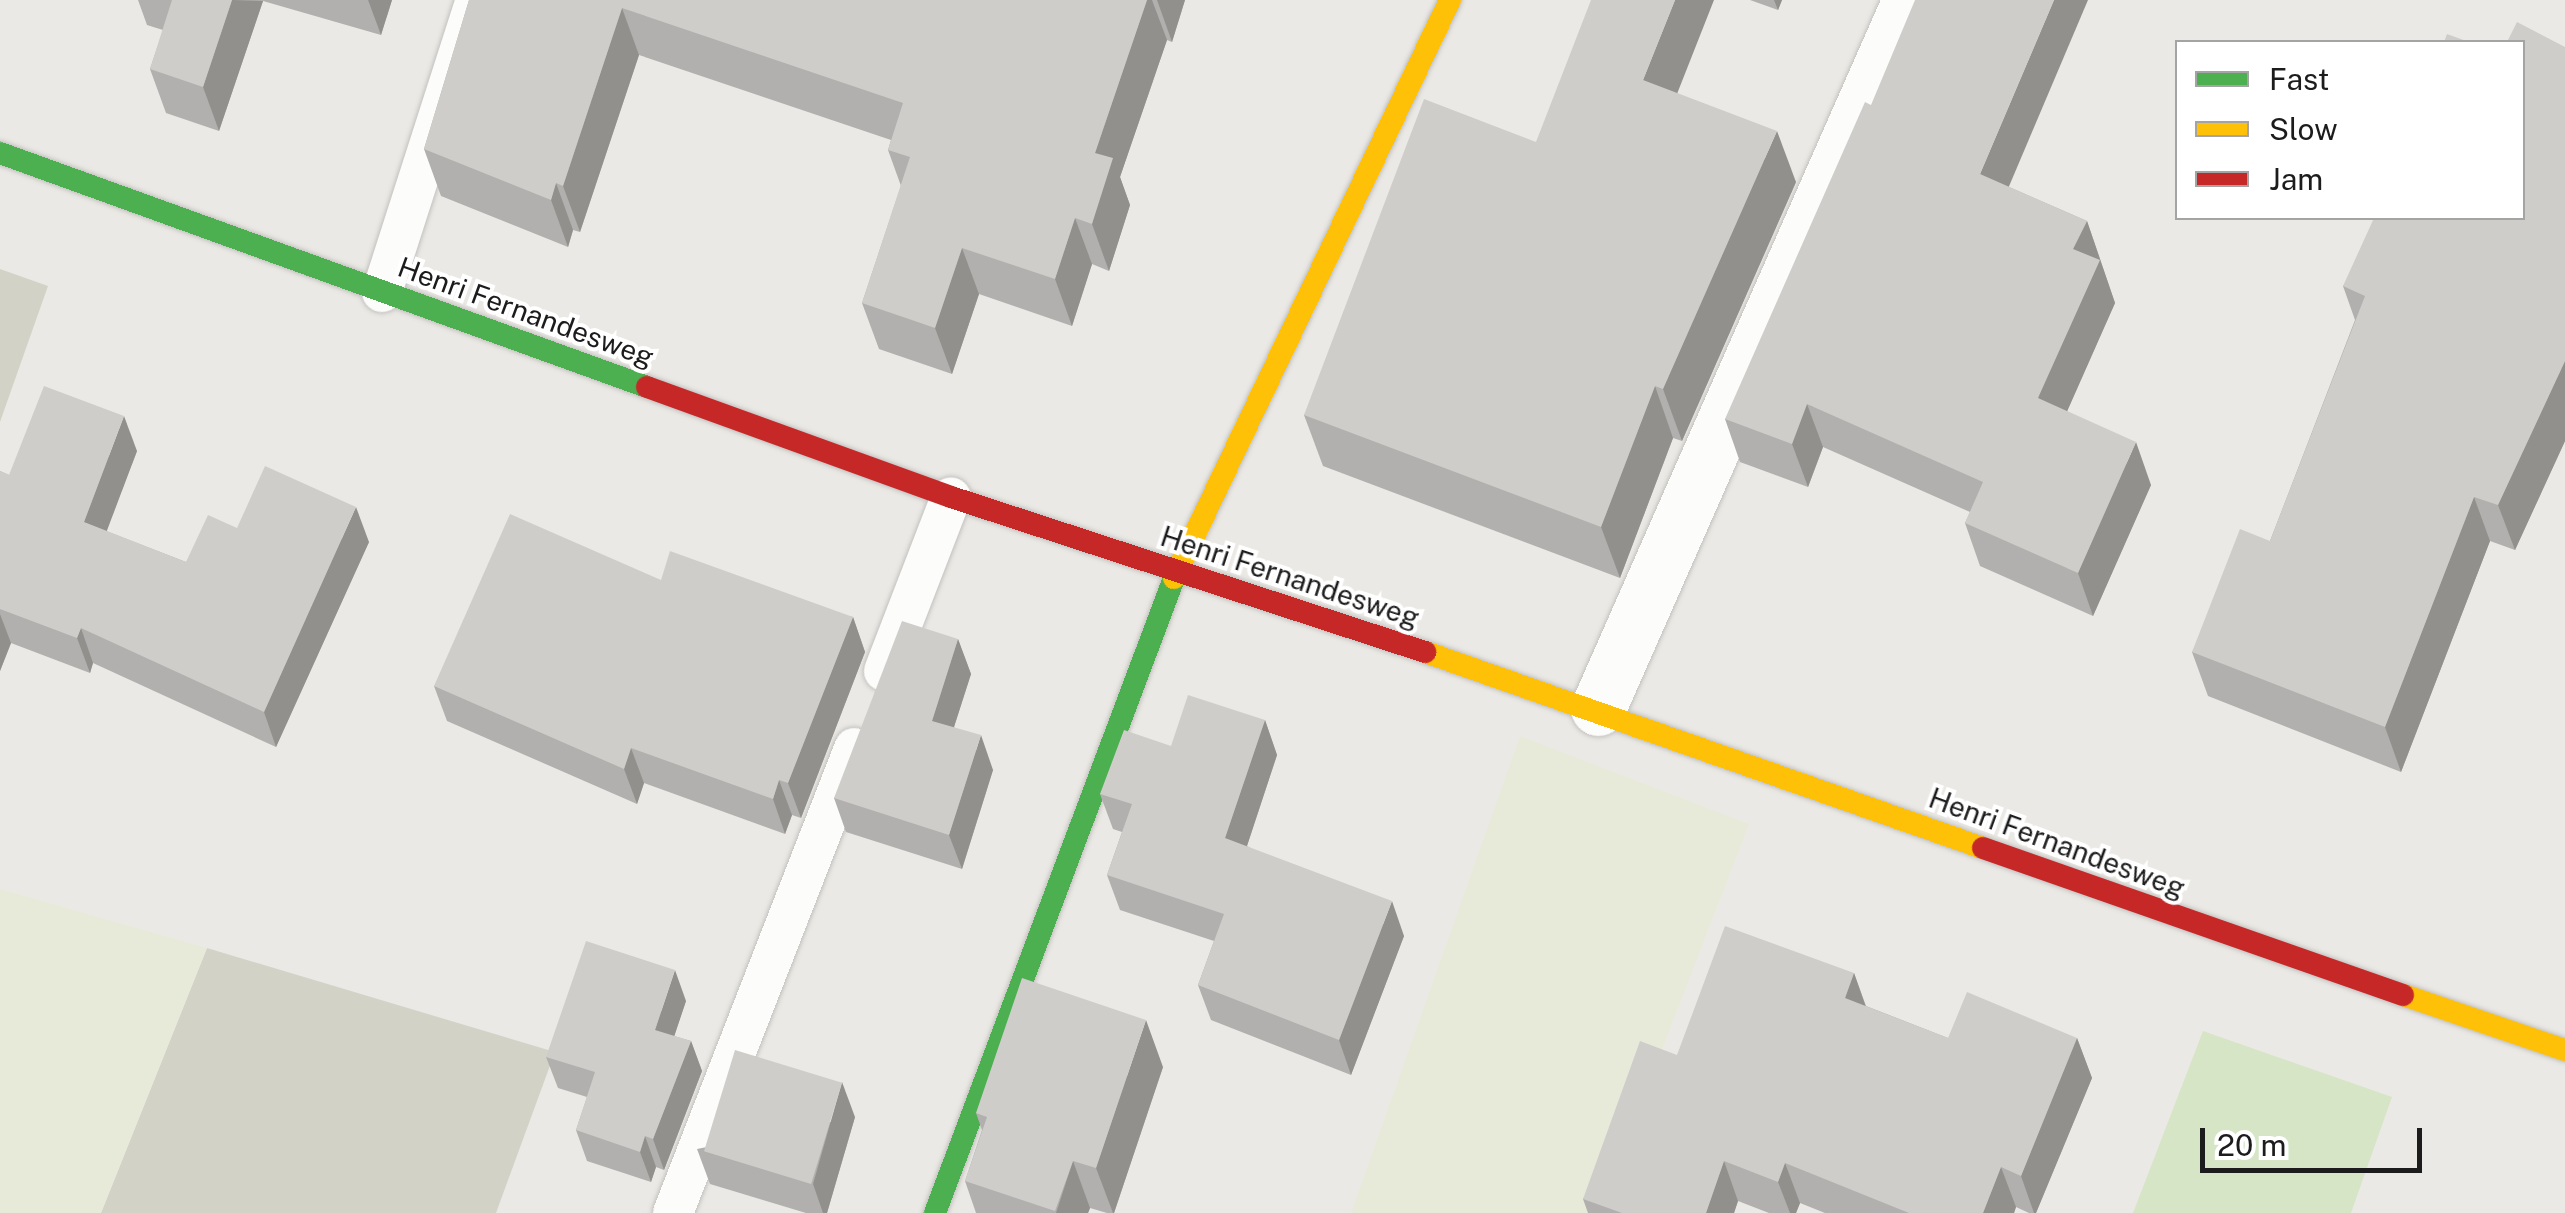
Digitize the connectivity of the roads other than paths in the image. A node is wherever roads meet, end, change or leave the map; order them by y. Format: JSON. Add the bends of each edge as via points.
{"nodes":[{"id":1,"x":476,"y":0,"type":"edge"},
{"id":2,"x":1450,"y":0,"type":"edge"},
{"id":3,"x":1910,"y":0,"type":"edge"},
{"id":4,"x":0,"y":153,"type":"edge"},
{"id":5,"x":382,"y":292,"type":"junction"},
{"id":6,"x":952,"y":497,"type":"junction"},
{"id":7,"x":1176,"y":572,"type":"junction"},
{"id":8,"x":1598,"y":708,"type":"junction"},
{"id":9,"x":2562,"y":1040,"type":"edge"},
{"id":10,"x":673,"y":1213,"type":"edge"},
{"id":11,"x":935,"y":1213,"type":"edge"}],
"edges":[{"from":1,"to":5,"type":"lane"},
{"from":2,"to":7,"type":"street"},
{"from":3,"to":8,"type":"street"},
{"from":4,"to":5,"type":"street","name":"Henri Fernandesweg"},
{"from":5,"to":6,"type":"street","name":"Henri Fernandesweg"},
{"from":6,"to":7,"type":"street","name":"Henri Fernandesweg"},
{"from":6,"to":10,"type":"lane"},
{"from":7,"to":8,"type":"street","name":"Henri Fernandesweg"},
{"from":7,"to":11,"type":"street"},
{"from":8,"to":9,"type":"street","name":"Henri Fernandesweg","via":[[2204,928]]}]}
